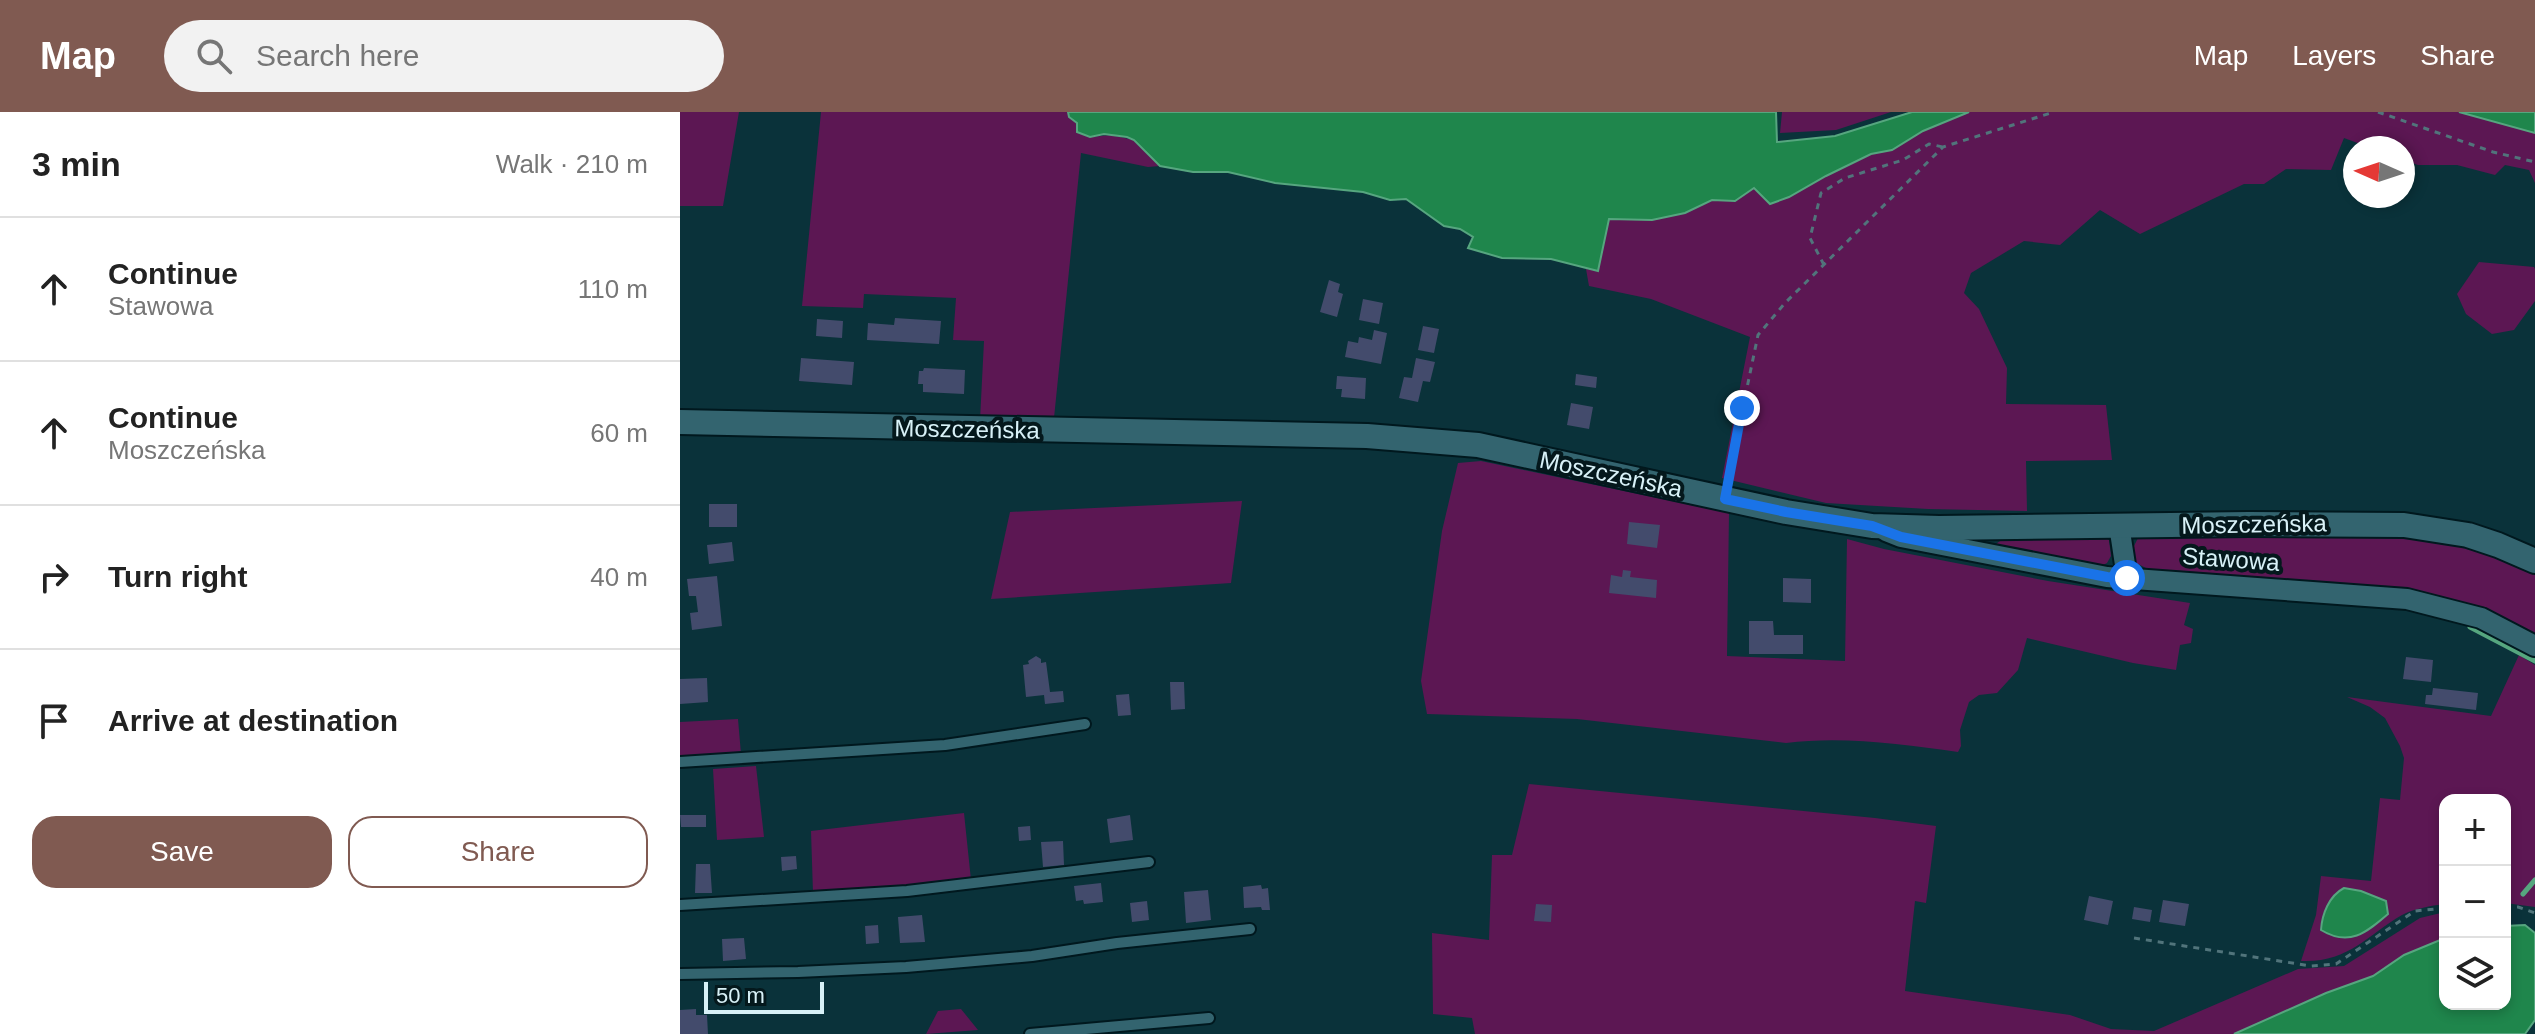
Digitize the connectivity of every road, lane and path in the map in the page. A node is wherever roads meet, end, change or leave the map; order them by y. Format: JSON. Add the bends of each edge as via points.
{"nodes":[{"id":1,"x":2054,"y":112,"type":"edge"},
{"id":2,"x":2378,"y":112,"type":"edge"},
{"id":3,"x":1943,"y":147,"type":"junction"},
{"id":4,"x":2535,"y":162,"type":"edge"},
{"id":5,"x":1824,"y":265,"type":"junction"},
{"id":6,"x":680,"y":422,"type":"edge"},
{"id":7,"x":1725,"y":499,"type":"junction"},
{"id":8,"x":2119,"y":525,"type":"junction"},
{"id":9,"x":1872,"y":526,"type":"junction"},
{"id":10,"x":2535,"y":561,"type":"edge"},
{"id":11,"x":2127,"y":578,"type":"junction"},
{"id":12,"x":2535,"y":646,"type":"edge"},
{"id":13,"x":1085,"y":724,"type":"dead end"},
{"id":14,"x":680,"y":762,"type":"edge"},
{"id":15,"x":1149,"y":862,"type":"dead end"},
{"id":16,"x":680,"y":905,"type":"edge"},
{"id":17,"x":2511,"y":907,"type":"edge"},
{"id":18,"x":2439,"y":909,"type":"edge"},
{"id":19,"x":2535,"y":913,"type":"edge"},
{"id":20,"x":1250,"y":929,"type":"dead end"},
{"id":21,"x":2134,"y":938,"type":"dead end"},
{"id":22,"x":680,"y":974,"type":"edge"},
{"id":23,"x":1209,"y":1018,"type":"dead end"},
{"id":24,"x":1030,"y":1034,"type":"edge"}],
"edges":[{"from":1,"to":3,"type":"path"},
{"from":2,"to":4,"type":"path"},
{"from":3,"to":5,"type":"path"},
{"from":3,"to":5,"type":"path","via":[[1929,144],[1821,193],[1810,238]]},
{"from":5,"to":7,"type":"path","via":[[1758,335]]},
{"from":6,"to":7,"type":"street","name":"Moszczeńska","via":[[1367,436],[1478,445]]},
{"from":7,"to":9,"type":"street","name":"Moszczeńska"},
{"from":8,"to":9,"type":"street","name":"Moszczeńska"},
{"from":8,"to":10,"type":"street","name":"Moszczeńska","via":[[2404,525],[2468,535]]},
{"from":8,"to":11,"type":"street"},
{"from":9,"to":11,"type":"street","name":"Stawowa","via":[[1901,537]]},
{"from":11,"to":12,"type":"street","name":"Stawowa","via":[[2407,599],[2481,618]]},
{"from":13,"to":14,"type":"lane","via":[[945,745]]},
{"from":15,"to":16,"type":"lane","via":[[907,891]]},
{"from":17,"to":19,"type":"path"},
{"from":18,"to":21,"type":"path","via":[[2415,911],[2336,964],[2311,966]]},
{"from":20,"to":22,"type":"lane","via":[[906,967]]},
{"from":23,"to":24,"type":"lane"}]}
